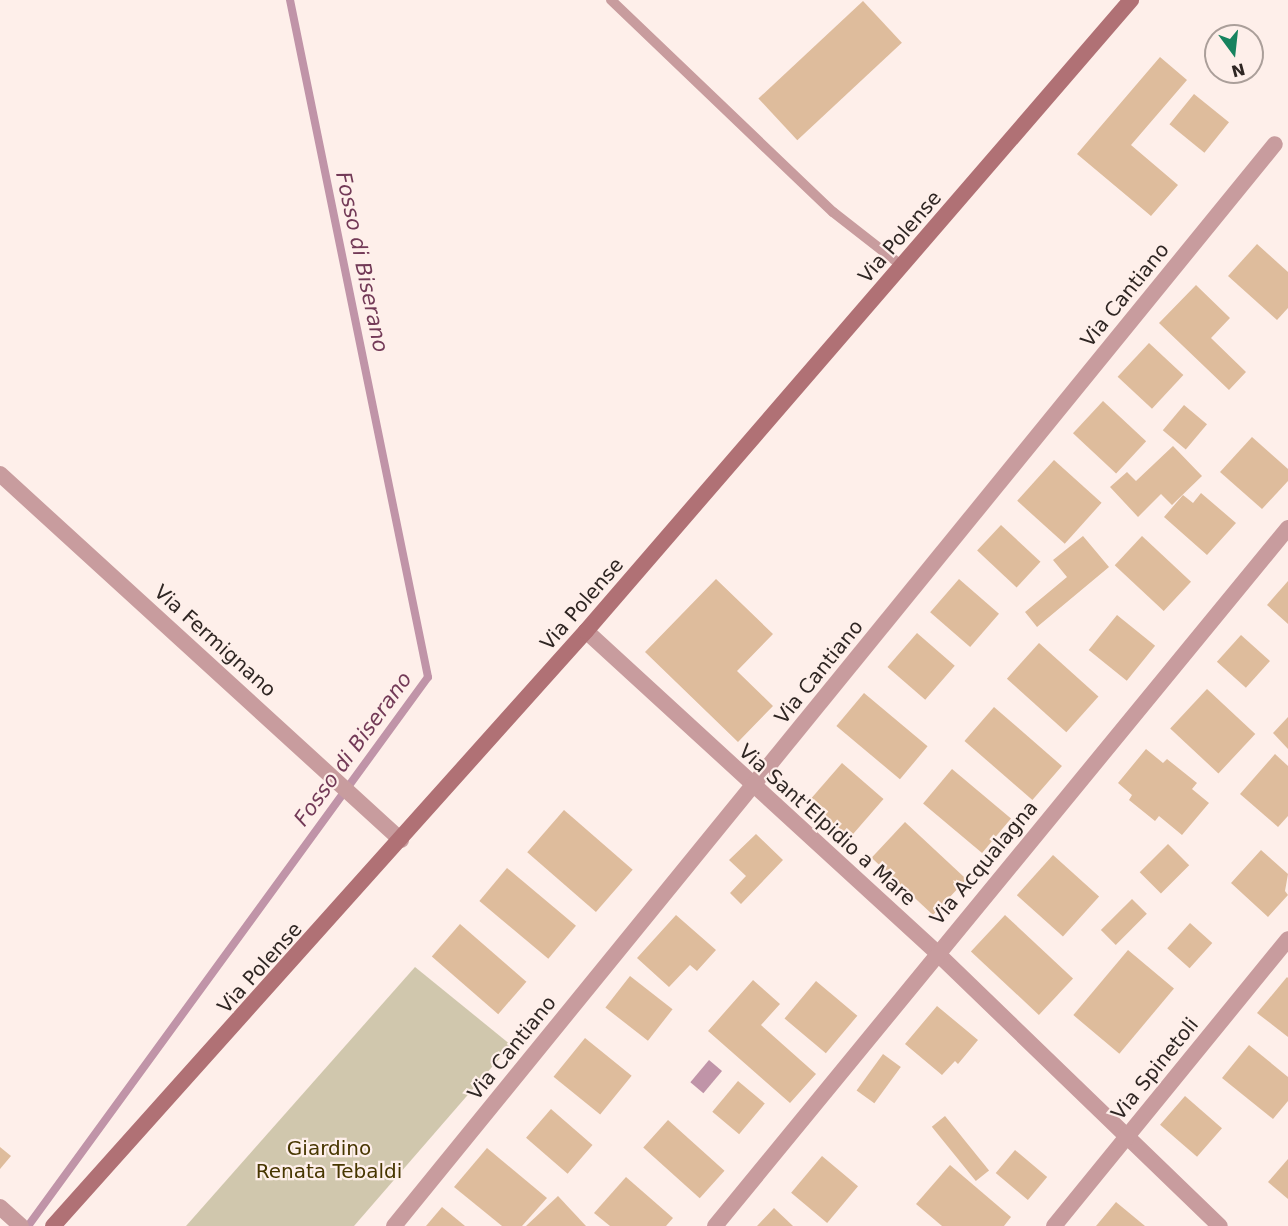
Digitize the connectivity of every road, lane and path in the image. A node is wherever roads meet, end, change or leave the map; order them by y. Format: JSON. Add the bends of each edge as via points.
{"nodes":[{"id":1,"x":611,"y":0,"type":"edge"},
{"id":2,"x":1131,"y":0,"type":"edge"},
{"id":3,"x":1275,"y":144,"type":"dead end"},
{"id":4,"x":902,"y":266,"type":"junction"},
{"id":5,"x":0,"y":474,"type":"edge"},
{"id":6,"x":1288,"y":528,"type":"edge"},
{"id":7,"x":586,"y":632,"type":"junction"},
{"id":8,"x":753,"y":786,"type":"junction"},
{"id":9,"x":401,"y":840,"type":"junction"},
{"id":10,"x":1288,"y":939,"type":"edge"},
{"id":11,"x":938,"y":953,"type":"junction"},
{"id":12,"x":1128,"y":1136,"type":"junction"},
{"id":13,"x":0,"y":1207,"type":"edge"},
{"id":14,"x":55,"y":1225,"type":"edge"},
{"id":15,"x":21,"y":1226,"type":"edge"},
{"id":16,"x":394,"y":1226,"type":"edge"},
{"id":17,"x":715,"y":1226,"type":"edge"},
{"id":18,"x":1054,"y":1226,"type":"edge"},
{"id":19,"x":1220,"y":1226,"type":"edge"}],
"edges":[{"from":1,"to":4,"type":"lane","via":[[826,206]]},
{"from":2,"to":4,"type":"main road","name":"Via Polense"},
{"from":3,"to":8,"type":"street","name":"Via Cantiano"},
{"from":4,"to":7,"type":"main road","name":"Via Polense"},
{"from":5,"to":9,"type":"street","name":"Via Fermignano"},
{"from":6,"to":11,"type":"street","name":"Via Acqualagna"},
{"from":7,"to":8,"type":"street","name":"Via Sant'Elpidio a Mare"},
{"from":7,"to":9,"type":"main road","name":"Via Polense"},
{"from":8,"to":11,"type":"street","name":"Via Sant'Elpidio a Mare"},
{"from":8,"to":16,"type":"street","name":"Via Cantiano"},
{"from":9,"to":14,"type":"main road","name":"Via Polense"},
{"from":10,"to":12,"type":"street","name":"Via Spinetoli"},
{"from":11,"to":12,"type":"street","name":"Via Sant'Elpidio a Mare"},
{"from":11,"to":17,"type":"street","name":"Via Acqualagna"},
{"from":12,"to":18,"type":"street","name":"Via Spinetoli"},
{"from":12,"to":19,"type":"street","name":"Via Sant'Elpidio a Mare"},
{"from":13,"to":15,"type":"street"}]}
